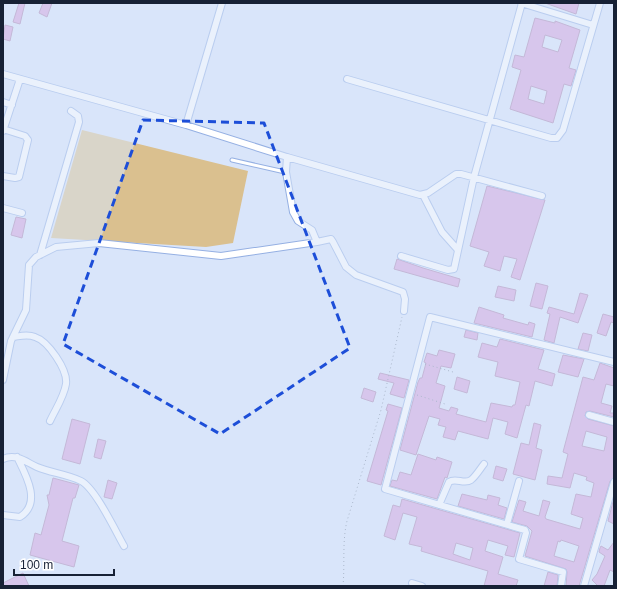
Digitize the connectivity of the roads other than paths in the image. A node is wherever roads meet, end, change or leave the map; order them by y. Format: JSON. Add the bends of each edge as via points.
{"nodes":[{"id":1,"x":222,"y":3,"type":"edge"},
{"id":2,"x":521,"y":3,"type":"edge"},
{"id":3,"x":600,"y":3,"type":"edge"},
{"id":4,"x":594,"y":25,"type":"junction"},
{"id":5,"x":3,"y":74,"type":"edge"},
{"id":6,"x":20,"y":79,"type":"junction"},
{"id":7,"x":347,"y":79,"type":"dead end"},
{"id":8,"x":3,"y":102,"type":"edge"},
{"id":9,"x":12,"y":105,"type":"junction"},
{"id":10,"x":71,"y":110,"type":"dead end"},
{"id":11,"x":489,"y":120,"type":"junction"},
{"id":12,"x":186,"y":125,"type":"junction"},
{"id":13,"x":3,"y":130,"type":"edge"},
{"id":14,"x":287,"y":157,"type":"junction"},
{"id":15,"x":232,"y":160,"type":"dead end"},
{"id":16,"x":286,"y":172,"type":"junction"},
{"id":17,"x":3,"y":176,"type":"edge"},
{"id":18,"x":474,"y":177,"type":"junction"},
{"id":19,"x":423,"y":195,"type":"junction"},
{"id":20,"x":542,"y":196,"type":"dead end"},
{"id":21,"x":3,"y":208,"type":"edge"},
{"id":22,"x":22,"y":213,"type":"dead end"},
{"id":23,"x":317,"y":242,"type":"junction"},
{"id":24,"x":458,"y":250,"type":"junction"},
{"id":25,"x":40,"y":255,"type":"junction"},
{"id":26,"x":401,"y":256,"type":"dead end"},
{"id":27,"x":404,"y":311,"type":"road end"},
{"id":28,"x":13,"y":337,"type":"junction"},
{"id":29,"x":614,"y":362,"type":"edge"},
{"id":30,"x":3,"y":380,"type":"edge"},
{"id":31,"x":589,"y":415,"type":"dead end"},
{"id":32,"x":50,"y":421,"type":"dead end"},
{"id":33,"x":614,"y":422,"type":"edge"},
{"id":34,"x":17,"y":457,"type":"junction"},
{"id":35,"x":3,"y":459,"type":"edge"},
{"id":36,"x":484,"y":464,"type":"dead end"},
{"id":37,"x":519,"y":481,"type":"dead end"},
{"id":38,"x":614,"y":482,"type":"edge"},
{"id":39,"x":439,"y":504,"type":"junction"},
{"id":40,"x":3,"y":515,"type":"edge"},
{"id":41,"x":507,"y":524,"type":"junction"},
{"id":42,"x":124,"y":546,"type":"dead end"},
{"id":43,"x":412,"y":583,"type":"dead end"},
{"id":44,"x":422,"y":586,"type":"edge"},
{"id":45,"x":561,"y":586,"type":"edge"},
{"id":46,"x":584,"y":586,"type":"edge"}],
"edges":[{"from":1,"to":12,"type":"street"},
{"from":2,"to":4,"type":"street"},
{"from":2,"to":11,"type":"street"},
{"from":3,"to":4,"type":"street"},
{"from":4,"to":11,"type":"street","via":[[563,130],[559,136],[551,138]]},
{"from":5,"to":6,"type":"street"},
{"from":6,"to":9,"type":"street"},
{"from":6,"to":12,"type":"street"},
{"from":7,"to":11,"type":"street"},
{"from":8,"to":9,"type":"street"},
{"from":9,"to":13,"type":"street"},
{"from":10,"to":25,"type":"street","via":[[79,122]]},
{"from":11,"to":18,"type":"street"},
{"from":12,"to":14,"type":"street"},
{"from":13,"to":17,"type":"street","via":[[25,136],[28,140],[18,178]]},
{"from":14,"to":16,"type":"street"},
{"from":14,"to":19,"type":"street"},
{"from":15,"to":16,"type":"lane"},
{"from":16,"to":23,"type":"street","via":[[293,212],[298,221],[312,230]]},
{"from":18,"to":19,"type":"street","via":[[456,174]]},
{"from":18,"to":20,"type":"street"},
{"from":18,"to":24,"type":"street"},
{"from":19,"to":24,"type":"street","via":[[442,232]]},
{"from":21,"to":22,"type":"street"},
{"from":23,"to":25,"type":"street","via":[[221,256],[99,243],[63,245]]},
{"from":23,"to":27,"type":"street","via":[[331,239],[346,267],[356,275],[403,292],[406,299]]},
{"from":24,"to":26,"type":"street","via":[[455,266],[451,270]]},
{"from":25,"to":28,"type":"street","via":[[32,259],[28,265],[26,310]]},
{"from":28,"to":30,"type":"street"},
{"from":28,"to":32,"type":"street","via":[[25,335],[38,338],[50,348],[62,368],[66,386]]},
{"from":29,"to":39,"type":"street","via":[[431,317],[385,488]]},
{"from":31,"to":33,"type":"street"},
{"from":34,"to":35,"type":"street"},
{"from":34,"to":40,"type":"street","via":[[29,483],[30,506],[20,517]]},
{"from":34,"to":42,"type":"street","via":[[41,469],[86,484]]},
{"from":36,"to":39,"type":"street","via":[[471,480],[465,482],[454,479],[449,482]]},
{"from":37,"to":41,"type":"street"},
{"from":38,"to":46,"type":"street"},
{"from":39,"to":41,"type":"street"},
{"from":41,"to":45,"type":"street","via":[[526,532],[519,559],[563,572]]},
{"from":43,"to":44,"type":"street"}]}
